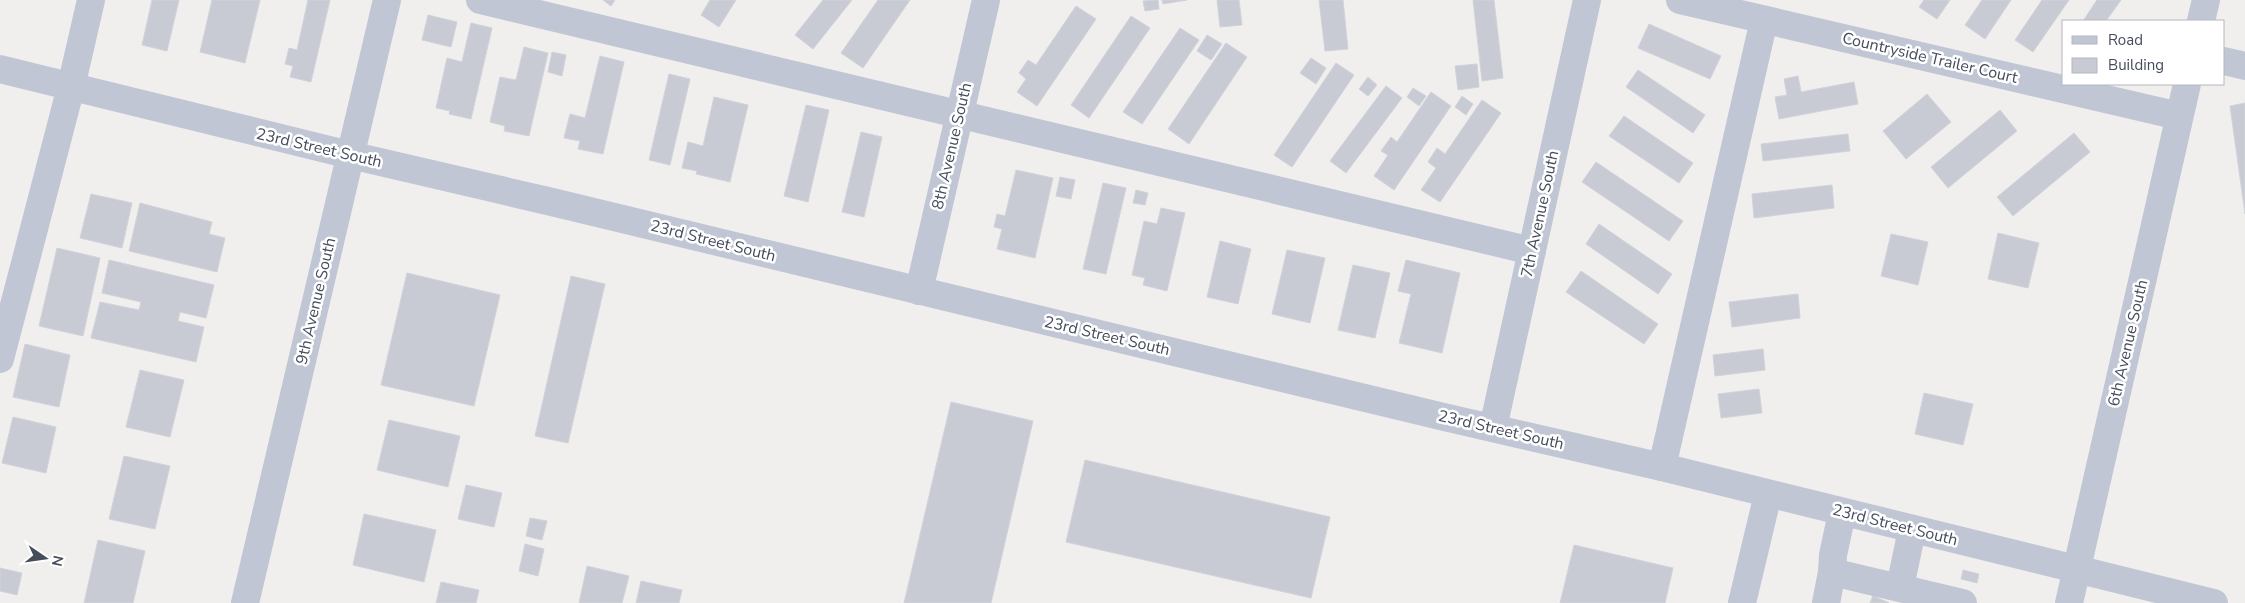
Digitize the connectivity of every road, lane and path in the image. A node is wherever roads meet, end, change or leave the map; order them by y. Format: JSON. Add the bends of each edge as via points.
{"nodes":[{"id":1,"x":90,"y":0,"type":"edge"},
{"id":2,"x":387,"y":0,"type":"edge"},
{"id":3,"x":480,"y":0,"type":"edge"},
{"id":4,"x":986,"y":0,"type":"edge"},
{"id":5,"x":1587,"y":0,"type":"edge"},
{"id":6,"x":1680,"y":0,"type":"edge"},
{"id":7,"x":2206,"y":0,"type":"edge"},
{"id":8,"x":1764,"y":20,"type":"junction"},
{"id":9,"x":2201,"y":20,"type":"edge"},
{"id":10,"x":2225,"y":61,"type":"edge"},
{"id":11,"x":2245,"y":66,"type":"edge"},
{"id":12,"x":0,"y":69,"type":"edge"},
{"id":13,"x":2187,"y":85,"type":"edge"},
{"id":14,"x":71,"y":87,"type":"junction"},
{"id":15,"x":959,"y":114,"type":"junction"},
{"id":16,"x":2179,"y":116,"type":"junction"},
{"id":17,"x":350,"y":155,"type":"junction"},
{"id":18,"x":1532,"y":252,"type":"junction"},
{"id":19,"x":919,"y":291,"type":"junction"},
{"id":20,"x":0,"y":359,"type":"edge"},
{"id":21,"x":1492,"y":428,"type":"junction"},
{"id":22,"x":1662,"y":467,"type":"junction"},
{"id":23,"x":1768,"y":494,"type":"junction"},
{"id":24,"x":1842,"y":513,"type":"junction"},
{"id":25,"x":1912,"y":530,"type":"junction"},
{"id":26,"x":2077,"y":570,"type":"junction"},
{"id":27,"x":1832,"y":572,"type":"junction"},
{"id":28,"x":1900,"y":587,"type":"junction"},
{"id":29,"x":245,"y":603,"type":"edge"},
{"id":30,"x":1742,"y":603,"type":"edge"},
{"id":31,"x":1826,"y":603,"type":"edge"},
{"id":32,"x":1964,"y":603,"type":"edge"},
{"id":33,"x":2069,"y":603,"type":"edge"},
{"id":34,"x":2214,"y":603,"type":"edge"}],
"edges":[{"from":1,"to":14,"type":"street"},
{"from":2,"to":17,"type":"street","name":"9th Avenue South"},
{"from":3,"to":15,"type":"street"},
{"from":4,"to":15,"type":"street","name":"8th Avenue South"},
{"from":5,"to":18,"type":"street","name":"7th Avenue South"},
{"from":6,"to":8,"type":"street","name":"Countryside Trailer Court"},
{"from":7,"to":9,"type":"street"},
{"from":8,"to":16,"type":"street","name":"Countryside Trailer Court"},
{"from":8,"to":22,"type":"street"},
{"from":10,"to":11,"type":"street"},
{"from":12,"to":14,"type":"street","name":"23rd Street South"},
{"from":13,"to":16,"type":"street","name":"6th Avenue South"},
{"from":14,"to":17,"type":"street","name":"23rd Street South"},
{"from":14,"to":20,"type":"street"},
{"from":15,"to":18,"type":"street"},
{"from":15,"to":19,"type":"street","name":"8th Avenue South"},
{"from":16,"to":26,"type":"street","name":"6th Avenue South"},
{"from":17,"to":19,"type":"street","name":"23rd Street South"},
{"from":17,"to":29,"type":"street","name":"9th Avenue South"},
{"from":18,"to":21,"type":"street","name":"7th Avenue South"},
{"from":19,"to":21,"type":"street","name":"23rd Street South"},
{"from":21,"to":22,"type":"street","name":"23rd Street South"},
{"from":22,"to":23,"type":"street","name":"23rd Street South"},
{"from":23,"to":24,"type":"street","name":"23rd Street South"},
{"from":23,"to":30,"type":"street"},
{"from":24,"to":25,"type":"street","name":"23rd Street South"},
{"from":24,"to":27,"type":"street"},
{"from":25,"to":26,"type":"street","name":"23rd Street South"},
{"from":25,"to":28,"type":"street"},
{"from":26,"to":33,"type":"street","name":"6th Avenue South"},
{"from":26,"to":34,"type":"street","name":"23rd Street South"},
{"from":27,"to":28,"type":"street"},
{"from":27,"to":31,"type":"street"},
{"from":28,"to":32,"type":"street"}]}
